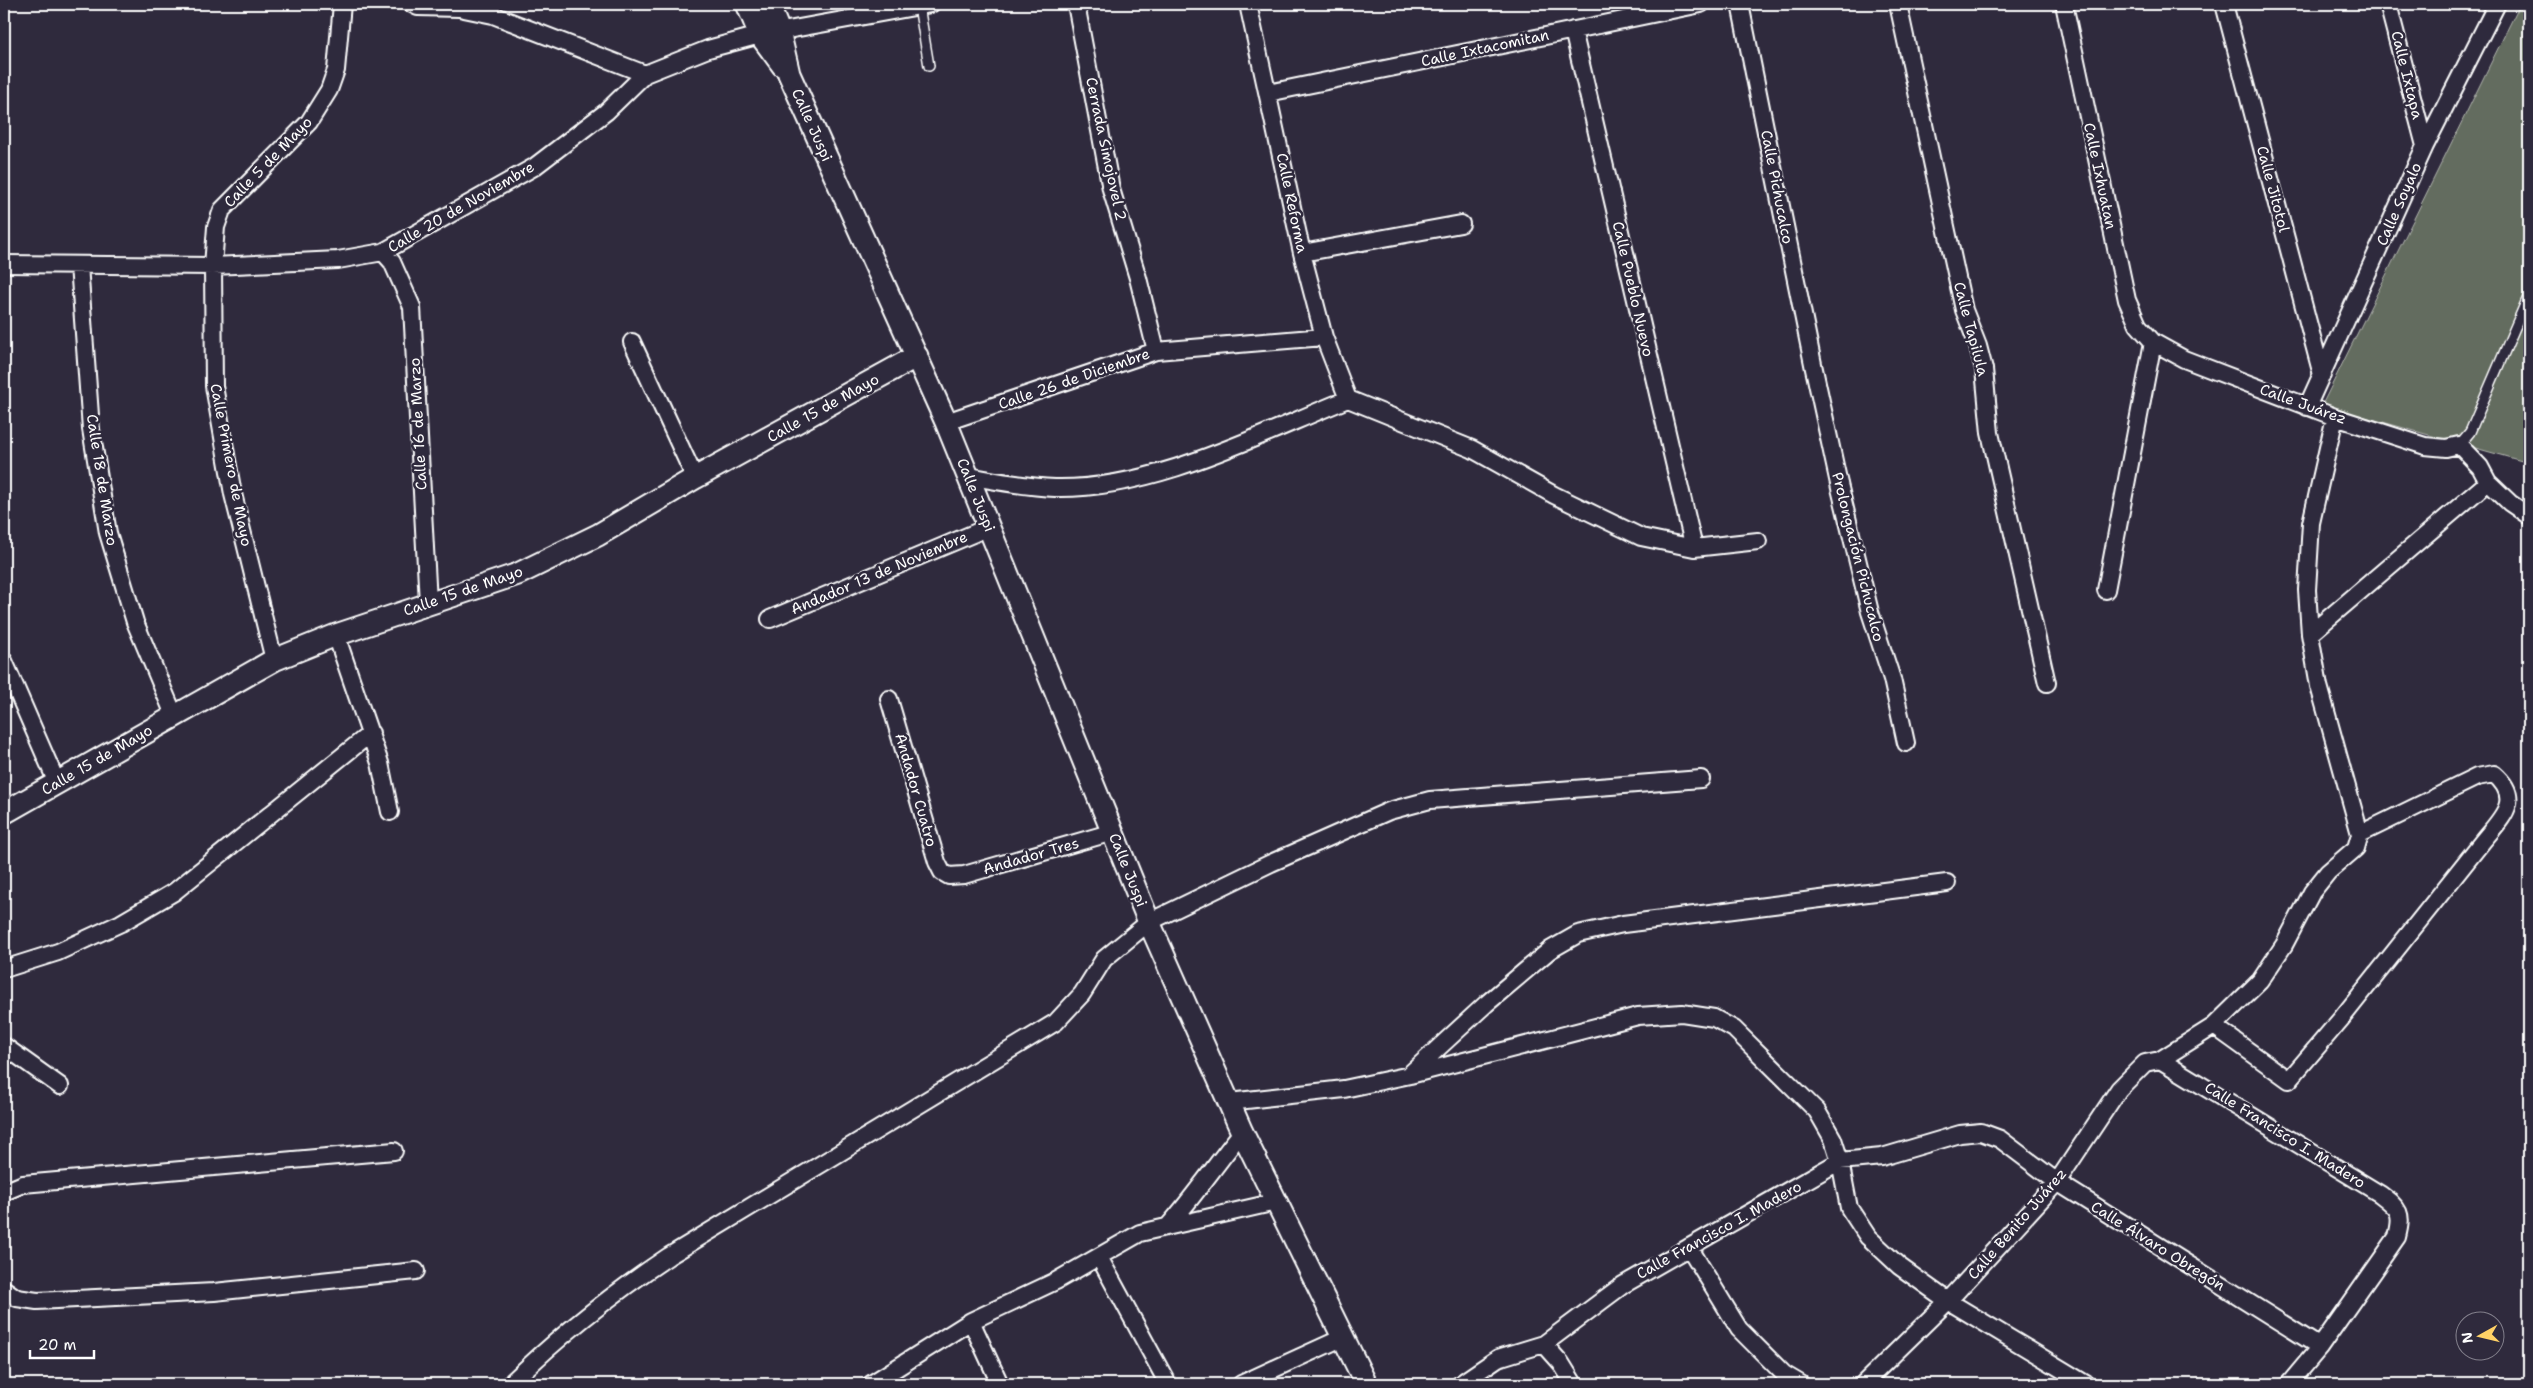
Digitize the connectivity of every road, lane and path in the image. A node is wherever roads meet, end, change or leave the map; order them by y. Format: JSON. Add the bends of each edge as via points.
{"nodes":[{"id":1,"x":342,"y":4,"type":"edge"},
{"id":2,"x":412,"y":4,"type":"edge"},
{"id":3,"x":748,"y":4,"type":"edge"},
{"id":4,"x":768,"y":4,"type":"edge"},
{"id":5,"x":1076,"y":4,"type":"edge"},
{"id":6,"x":1248,"y":4,"type":"edge"},
{"id":7,"x":1701,"y":4,"type":"edge"},
{"id":8,"x":1740,"y":4,"type":"edge"},
{"id":9,"x":1898,"y":4,"type":"edge"},
{"id":10,"x":2064,"y":4,"type":"edge"},
{"id":11,"x":2224,"y":4,"type":"edge"},
{"id":12,"x":2388,"y":4,"type":"edge"},
{"id":13,"x":2497,"y":4,"type":"edge"},
{"id":14,"x":925,"y":5,"type":"edge"},
{"id":15,"x":868,"y":9,"type":"edge"},
{"id":16,"x":1572,"y":30,"type":"junction"},
{"id":17,"x":770,"y":33,"type":"junction"},
{"id":18,"x":929,"y":66,"type":"dead end"},
{"id":19,"x":644,"y":74,"type":"junction"},
{"id":20,"x":1268,"y":93,"type":"junction"},
{"id":21,"x":2425,"y":146,"type":"junction"},
{"id":22,"x":1461,"y":224,"type":"dead end"},
{"id":23,"x":383,"y":252,"type":"junction"},
{"id":24,"x":1302,"y":254,"type":"junction"},
{"id":25,"x":4,"y":264,"type":"edge"},
{"id":26,"x":79,"y":264,"type":"junction"},
{"id":27,"x":212,"y":266,"type":"junction"},
{"id":28,"x":2529,"y":294,"type":"edge"},
{"id":29,"x":1324,"y":337,"type":"junction"},
{"id":30,"x":632,"y":342,"type":"dead end"},
{"id":31,"x":2153,"y":342,"type":"junction"},
{"id":32,"x":1156,"y":351,"type":"junction"},
{"id":33,"x":917,"y":356,"type":"junction"},
{"id":34,"x":1814,"y":369,"type":"joint"},
{"id":35,"x":2322,"y":375,"type":"junction"},
{"id":36,"x":1348,"y":399,"type":"junction"},
{"id":37,"x":2307,"y":407,"type":"junction"},
{"id":38,"x":2335,"y":417,"type":"junction"},
{"id":39,"x":946,"y":422,"type":"junction"},
{"id":40,"x":2459,"y":445,"type":"junction"},
{"id":41,"x":968,"y":476,"type":"junction"},
{"id":42,"x":695,"y":478,"type":"junction"},
{"id":43,"x":2488,"y":482,"type":"junction"},
{"id":44,"x":2529,"y":516,"type":"edge"},
{"id":45,"x":989,"y":527,"type":"junction"},
{"id":46,"x":1758,"y":541,"type":"dead end"},
{"id":47,"x":1694,"y":548,"type":"junction"},
{"id":48,"x":2106,"y":590,"type":"dead end"},
{"id":49,"x":428,"y":603,"type":"junction"},
{"id":50,"x":770,"y":620,"type":"dead end"},
{"id":51,"x":336,"y":634,"type":"junction"},
{"id":52,"x":2310,"y":634,"type":"junction"},
{"id":53,"x":4,"y":660,"type":"edge"},
{"id":54,"x":274,"y":660,"type":"junction"},
{"id":55,"x":2047,"y":683,"type":"dead end"},
{"id":56,"x":889,"y":699,"type":"dead end"},
{"id":57,"x":174,"y":715,"type":"junction"},
{"id":58,"x":371,"y":733,"type":"junction"},
{"id":59,"x":1906,"y":743,"type":"dead end"},
{"id":60,"x":1701,"y":779,"type":"dead end"},
{"id":61,"x":57,"y":783,"type":"junction"},
{"id":62,"x":390,"y":812,"type":"dead end"},
{"id":63,"x":4,"y":813,"type":"edge"},
{"id":64,"x":1113,"y":832,"type":"junction"},
{"id":65,"x":2360,"y":834,"type":"junction"},
{"id":66,"x":949,"y":876,"type":"joint"},
{"id":67,"x":1948,"y":883,"type":"dead end"},
{"id":68,"x":1149,"y":922,"type":"junction"},
{"id":69,"x":4,"y":970,"type":"edge"},
{"id":70,"x":2214,"y":1026,"type":"junction"},
{"id":71,"x":4,"y":1046,"type":"edge"},
{"id":72,"x":2160,"y":1060,"type":"junction"},
{"id":73,"x":1410,"y":1075,"type":"junction"},
{"id":74,"x":60,"y":1086,"type":"dead end"},
{"id":75,"x":1229,"y":1102,"type":"junction"},
{"id":76,"x":1242,"y":1132,"type":"junction"},
{"id":77,"x":2000,"y":1140,"type":"joint"},
{"id":78,"x":394,"y":1151,"type":"dead end"},
{"id":79,"x":1840,"y":1161,"type":"junction"},
{"id":80,"x":2057,"y":1182,"type":"junction"},
{"id":81,"x":4,"y":1192,"type":"edge"},
{"id":82,"x":1276,"y":1202,"type":"junction"},
{"id":83,"x":1169,"y":1225,"type":"junction"},
{"id":84,"x":1689,"y":1247,"type":"junction"},
{"id":85,"x":1099,"y":1257,"type":"junction"},
{"id":86,"x":416,"y":1270,"type":"dead end"},
{"id":87,"x":4,"y":1289,"type":"edge"},
{"id":88,"x":1948,"y":1301,"type":"junction"},
{"id":89,"x":971,"y":1321,"type":"junction"},
{"id":90,"x":1344,"y":1337,"type":"junction"},
{"id":91,"x":1544,"y":1344,"type":"junction"},
{"id":92,"x":2320,"y":1347,"type":"junction"},
{"id":93,"x":510,"y":1384,"type":"edge"},
{"id":94,"x":871,"y":1384,"type":"edge"},
{"id":95,"x":1000,"y":1384,"type":"edge"},
{"id":96,"x":1168,"y":1384,"type":"edge"},
{"id":97,"x":1241,"y":1384,"type":"edge"},
{"id":98,"x":1366,"y":1384,"type":"edge"},
{"id":99,"x":1460,"y":1384,"type":"edge"},
{"id":100,"x":1574,"y":1384,"type":"edge"},
{"id":101,"x":1801,"y":1384,"type":"edge"},
{"id":102,"x":1863,"y":1384,"type":"edge"},
{"id":103,"x":2086,"y":1384,"type":"edge"},
{"id":104,"x":2289,"y":1384,"type":"edge"}],
"edges":[{"from":1,"to":27,"type":"street","name":"Calle 5 de Mayo","via":[[336,70],[329,90],[309,122],[222,210],[216,227]]},
{"from":2,"to":19,"type":"street","via":[[493,15]]},
{"from":3,"to":17,"type":"street","name":"Calle Juspi"},
{"from":4,"to":17,"type":"street","name":"Calle Juspi"},
{"from":5,"to":32,"type":"street","name":"Cerrada Simojovel 2","via":[[1111,189]]},
{"from":6,"to":20,"type":"street","name":"Calle Reforma"},
{"from":7,"to":16,"type":"street","name":"Calle Ixtacomitan"},
{"from":8,"to":34,"type":"street","name":"Calle Pichucalco"},
{"from":9,"to":55,"type":"street","name":"Calle Tapilula","via":[[1964,310],[1984,369],[1990,433]]},
{"from":10,"to":31,"type":"street","name":"Calle Ixhuatan","via":[[2126,300],[2138,325]]},
{"from":11,"to":35,"type":"street","name":"Calle Jitotol"},
{"from":12,"to":21,"type":"street","name":"Calle Ixtapa"},
{"from":13,"to":21,"type":"street","name":"Calle Soyalo"},
{"from":14,"to":15,"type":"street","name":"Calle 20 de Noviembre"},
{"from":14,"to":18,"type":"lane"},
{"from":15,"to":17,"type":"street","name":"Calle 20 de Noviembre"},
{"from":16,"to":20,"type":"street","name":"Calle Ixtacomitan"},
{"from":16,"to":47,"type":"street","name":"Calle Pueblo Nuevo"},
{"from":17,"to":19,"type":"street","name":"Calle 20 de Noviembre","via":[[708,49]]},
{"from":17,"to":33,"type":"street","name":"Calle Juspi"},
{"from":19,"to":23,"type":"street","name":"Calle 20 de Noviembre","via":[[606,112],[534,167]]},
{"from":20,"to":24,"type":"street","name":"Calle Reforma"},
{"from":21,"to":35,"type":"street","name":"Calle Soyalo"},
{"from":22,"to":24,"type":"street"},
{"from":23,"to":27,"type":"street","name":"Calle 20 de Noviembre","via":[[338,260]]},
{"from":23,"to":49,"type":"street","name":"Calle 16 de Marzo","via":[[392,262],[412,307]]},
{"from":24,"to":29,"type":"street","name":"Calle Reforma"},
{"from":25,"to":26,"type":"street","name":"Calle 20 de Noviembre"},
{"from":26,"to":27,"type":"street","name":"Calle 20 de Noviembre"},
{"from":26,"to":57,"type":"street","name":"Calle 18 de Marzo","via":[[91,429],[108,533],[134,622]]},
{"from":27,"to":54,"type":"street","name":"Calle Primero de Mayo","via":[[214,386],[233,494]]},
{"from":28,"to":40,"type":"lane","via":[[2470,432]]},
{"from":29,"to":32,"type":"street","name":"Calle 26 de Diciembre"},
{"from":29,"to":36,"type":"street","name":"Calle Reforma"},
{"from":30,"to":42,"type":"street"},
{"from":31,"to":37,"type":"street","name":"Calle Juárez","via":[[2184,359]]},
{"from":31,"to":48,"type":"street"},
{"from":32,"to":39,"type":"street","name":"Calle 26 de Diciembre"},
{"from":33,"to":39,"type":"street","name":"Calle Juspi"},
{"from":33,"to":42,"type":"street","name":"Calle 15 de Mayo"},
{"from":34,"to":59,"type":"street","name":"Prolongación Pichucalco","via":[[1868,603],[1892,679]]},
{"from":35,"to":37,"type":"street","name":"Calle Soyalo"},
{"from":36,"to":41,"type":"street","via":[[1151,476],[1056,488]]},
{"from":36,"to":47,"type":"street","via":[[1472,450],[1641,538]]},
{"from":37,"to":38,"type":"street","name":"Calle Juárez"},
{"from":38,"to":40,"type":"street","name":"Calle Juárez","via":[[2425,446],[2446,448]]},
{"from":38,"to":52,"type":"street","via":[[2311,523],[2307,590]]},
{"from":39,"to":41,"type":"street","name":"Calle Juspi"},
{"from":40,"to":43,"type":"street","via":[[2480,467]]},
{"from":41,"to":45,"type":"street","name":"Calle Juspi"},
{"from":42,"to":49,"type":"street","name":"Calle 15 de Mayo","via":[[598,536],[518,574]]},
{"from":43,"to":44,"type":"street"},
{"from":43,"to":52,"type":"street"},
{"from":45,"to":50,"type":"street","name":"Andador 13 de Noviembre"},
{"from":45,"to":64,"type":"street","name":"Calle Juspi"},
{"from":46,"to":47,"type":"street"},
{"from":49,"to":51,"type":"street","name":"Calle 15 de Mayo"},
{"from":51,"to":54,"type":"street","name":"Calle 15 de Mayo"},
{"from":51,"to":58,"type":"street"},
{"from":52,"to":65,"type":"street","via":[[2320,686]]},
{"from":53,"to":61,"type":"street"},
{"from":54,"to":57,"type":"street","name":"Calle 15 de Mayo"},
{"from":56,"to":66,"type":"street","name":"Andador Cuatro","via":[[937,862],[942,872]]},
{"from":57,"to":61,"type":"street","name":"Calle 15 de Mayo"},
{"from":58,"to":62,"type":"street"},
{"from":58,"to":69,"type":"street","via":[[174,892],[122,923],[58,952]]},
{"from":60,"to":68,"type":"street","via":[[1430,800],[1389,811],[1270,863]]},
{"from":61,"to":63,"type":"street","name":"Calle 15 de Mayo"},
{"from":64,"to":66,"type":"street","name":"Andador Tres","via":[[964,875]]},
{"from":64,"to":68,"type":"street","name":"Calle Juspi"},
{"from":65,"to":70,"type":"street","name":"Calle Benito Juárez","via":[[2356,848],[2328,872],[2312,892],[2284,945],[2260,981]]},
{"from":65,"to":70,"type":"street","via":[[2477,777],[2494,774],[2505,784],[2510,800],[2504,814],[2482,842],[2289,1080]]},
{"from":67,"to":73,"type":"street","via":[[1642,921],[1578,934],[1550,950]]},
{"from":68,"to":75,"type":"street","name":"Calle Juspi"},
{"from":68,"to":93,"type":"street","via":[[1104,959],[1082,994],[1056,1022],[615,1292]]},
{"from":70,"to":72,"type":"street","name":"Calle Benito Juárez"},
{"from":71,"to":74,"type":"street"},
{"from":72,"to":80,"type":"street","name":"Calle Benito Juárez","via":[[2145,1063],[2119,1089]]},
{"from":72,"to":92,"type":"street","name":"Calle Francisco I. Madero","via":[[2397,1207],[2402,1219],[2397,1237]]},
{"from":73,"to":75,"type":"street","via":[[1344,1089]]},
{"from":73,"to":79,"type":"street","via":[[1638,1016],[1682,1012],[1714,1018],[1734,1029],[1817,1111],[1833,1139]]},
{"from":75,"to":76,"type":"street","name":"Calle Juspi"},
{"from":76,"to":82,"type":"street","name":"Calle Juspi"},
{"from":76,"to":83,"type":"street","via":[[1196,1195]]},
{"from":77,"to":79,"type":"street","name":"Calle Francisco I. Madero","via":[[1981,1132],[1960,1134],[1882,1157]]},
{"from":77,"to":80,"type":"street","name":"Calle Álvaro Obregón"},
{"from":78,"to":81,"type":"street","via":[[23,1184]]},
{"from":79,"to":84,"type":"street","name":"Calle Francisco I. Madero"},
{"from":79,"to":88,"type":"street","via":[[1849,1208],[1868,1237],[1899,1266]]},
{"from":80,"to":88,"type":"street","name":"Calle Benito Juárez"},
{"from":80,"to":92,"type":"street","name":"Calle Álvaro Obregón"},
{"from":82,"to":83,"type":"street"},
{"from":82,"to":90,"type":"street","name":"Calle Juspi"},
{"from":83,"to":85,"type":"street","via":[[1140,1233]]},
{"from":84,"to":91,"type":"street","name":"Calle Francisco I. Madero","via":[[1622,1285]]},
{"from":84,"to":101,"type":"street","via":[[1739,1329],[1784,1374]]},
{"from":85,"to":89,"type":"street"},
{"from":85,"to":96,"type":"street"},
{"from":86,"to":87,"type":"street","via":[[214,1292],[37,1302],[17,1298]]},
{"from":88,"to":102,"type":"street","name":"Calle Benito Juárez"},
{"from":88,"to":103,"type":"street"},
{"from":89,"to":94,"type":"street"},
{"from":89,"to":95,"type":"street"},
{"from":90,"to":97,"type":"street"},
{"from":90,"to":98,"type":"street","name":"Calle Juspi"},
{"from":91,"to":99,"type":"street","name":"Calle Francisco I. Madero","via":[[1498,1358]]},
{"from":91,"to":100,"type":"street"},
{"from":92,"to":104,"type":"street"}]}
